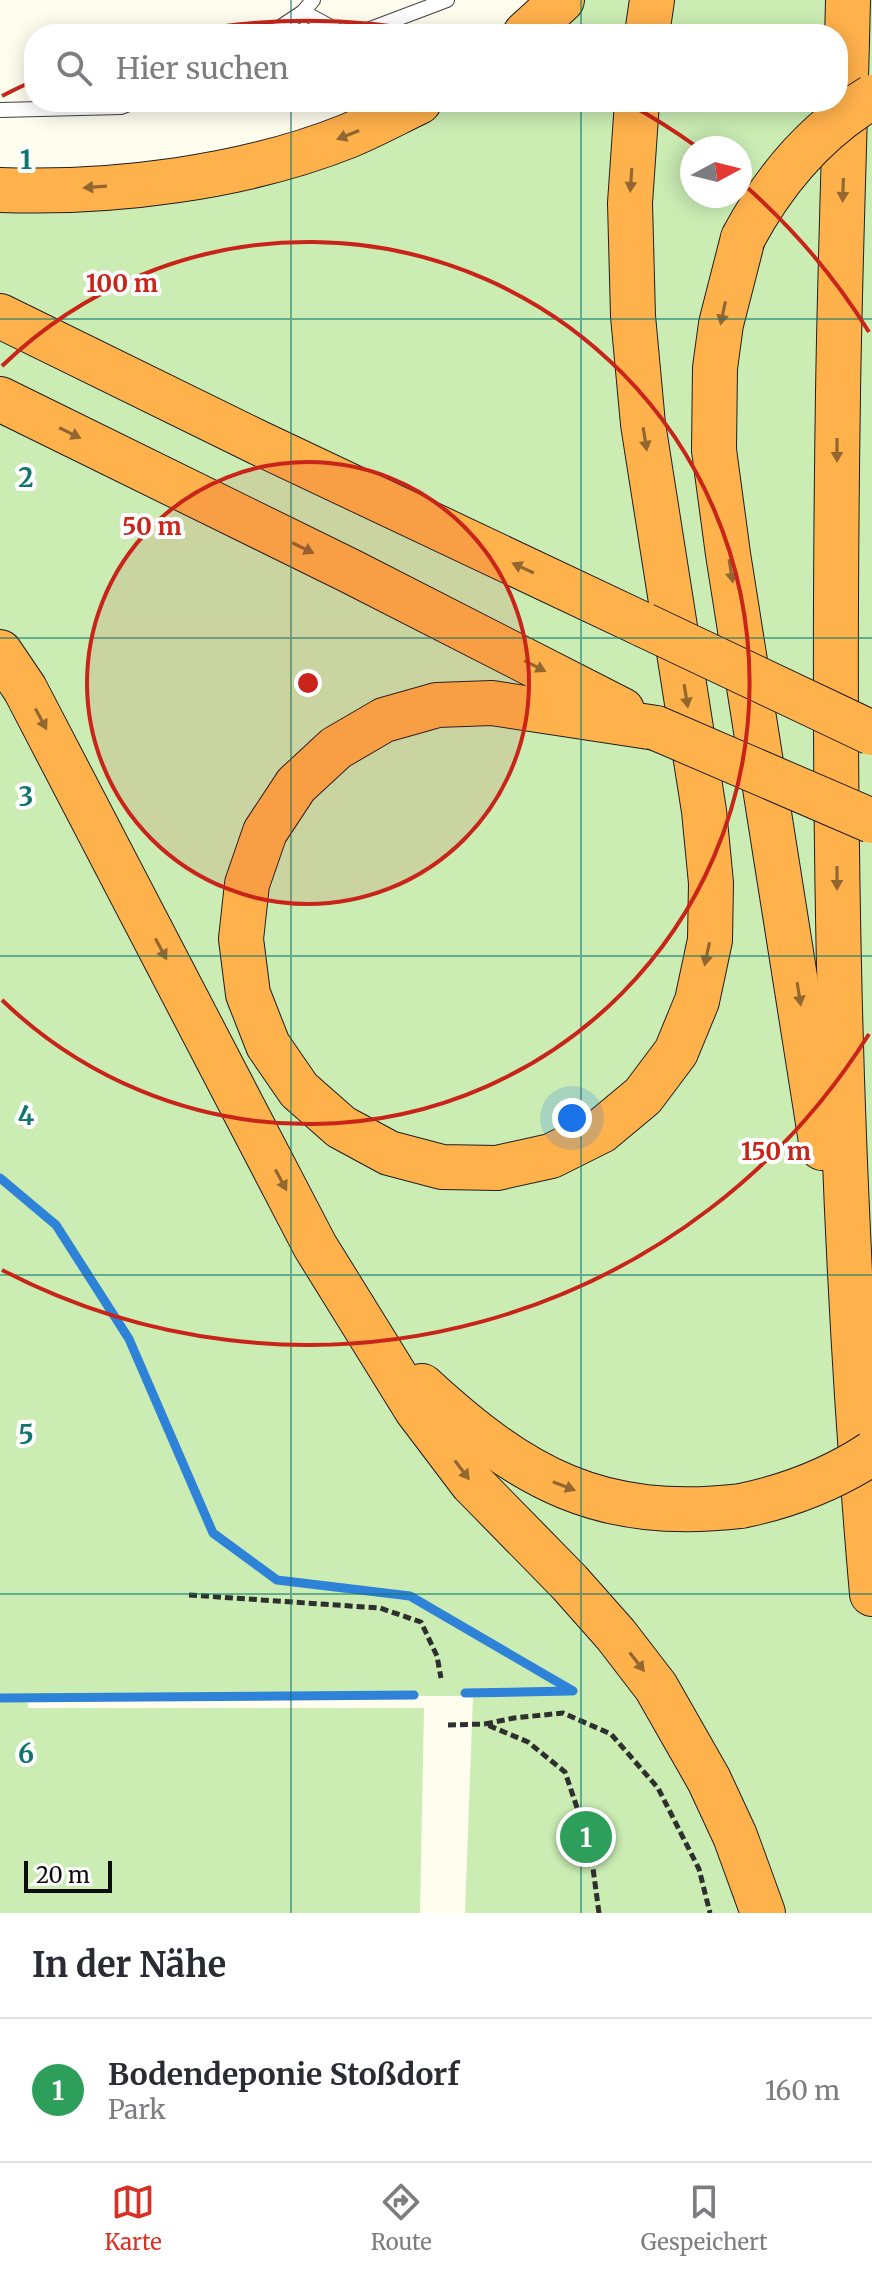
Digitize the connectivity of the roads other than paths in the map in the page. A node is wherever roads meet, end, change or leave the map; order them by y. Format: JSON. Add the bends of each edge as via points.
{"nodes":[{"id":1,"x":447,"y":0,"type":"edge"},
{"id":2,"x":562,"y":0,"type":"edge"},
{"id":3,"x":652,"y":0,"type":"edge"},
{"id":4,"x":848,"y":0,"type":"edge"},
{"id":5,"x":308,"y":6,"type":"edge"},
{"id":6,"x":284,"y":24,"type":"edge"},
{"id":7,"x":331,"y":24,"type":"edge"},
{"id":8,"x":383,"y":24,"type":"edge"},
{"id":9,"x":536,"y":24,"type":"edge"},
{"id":10,"x":648,"y":24,"type":"edge"},
{"id":11,"x":847,"y":24,"type":"edge"},
{"id":12,"x":872,"y":97,"type":"edge"},
{"id":13,"x":24,"y":109,"type":"edge"},
{"id":14,"x":0,"y":110,"type":"edge"},
{"id":15,"x":398,"y":112,"type":"edge"},
{"id":16,"x":636,"y":112,"type":"edge"},
{"id":17,"x":845,"y":112,"type":"edge"},
{"id":18,"x":0,"y":190,"type":"edge"},
{"id":19,"x":0,"y":316,"type":"edge"},
{"id":20,"x":0,"y":399,"type":"edge"},
{"id":21,"x":0,"y":652,"type":"edge"},
{"id":22,"x":656,"y":728,"type":"junction"},
{"id":23,"x":872,"y":733,"type":"edge"},
{"id":24,"x":872,"y":821,"type":"edge"},
{"id":25,"x":357,"y":1312,"type":"junction"},
{"id":26,"x":853,"y":1352,"type":"junction"},
{"id":27,"x":872,"y":1453,"type":"edge"},
{"id":28,"x":872,"y":1594,"type":"edge"},
{"id":29,"x":763,"y":1913,"type":"edge"}],
"edges":[{"from":1,"to":8,"type":"lane"},
{"from":2,"to":9,"type":"highway"},
{"from":3,"to":10,"type":"highway"},
{"from":4,"to":11,"type":"highway","one_way":true},
{"from":5,"to":6,"type":"lane"},
{"from":5,"to":7,"type":"lane"},
{"from":12,"to":26,"type":"highway","one_way":true,"bridge":true,"via":[[803,151],[760,207],[743,238],[730,281],[715,368],[714,450],[728,554]]},
{"from":13,"to":14,"type":"lane"},
{"from":15,"to":18,"type":"highway","one_way":true,"via":[[347,136],[263,163],[154,184]]},
{"from":16,"to":22,"type":"highway","one_way":true,"via":[[630,203],[635,347],[711,883],[710,940],[697,1001],[676,1052],[643,1096],[601,1131],[551,1156],[497,1168],[442,1167],[389,1153],[341,1127],[299,1090],[268,1045],[248,994],[241,939],[247,884],[265,832],[296,785],[336,748],[384,720],[437,705],[492,703]]},
{"from":17,"to":26,"type":"highway","one_way":true,"via":[[838,390],[837,892]]},
{"from":23,"to":19,"type":"highway","one_way":true,"bridge":true},
{"from":20,"to":22,"type":"highway","one_way":true},
{"from":21,"to":25,"type":"highway","one_way":true,"via":[[25,689],[315,1246]]},
{"from":22,"to":24,"type":"highway","bridge":true},
{"from":25,"to":27,"type":"highway","one_way":true,"bridge":true,"via":[[407,1372],[490,1445],[520,1465],[587,1495],[652,1508],[741,1506],[799,1491]]},
{"from":25,"to":29,"type":"highway","one_way":true,"via":[[416,1409],[472,1483],[569,1582],[656,1687],[709,1780]]},
{"from":26,"to":28,"type":"highway"}]}
